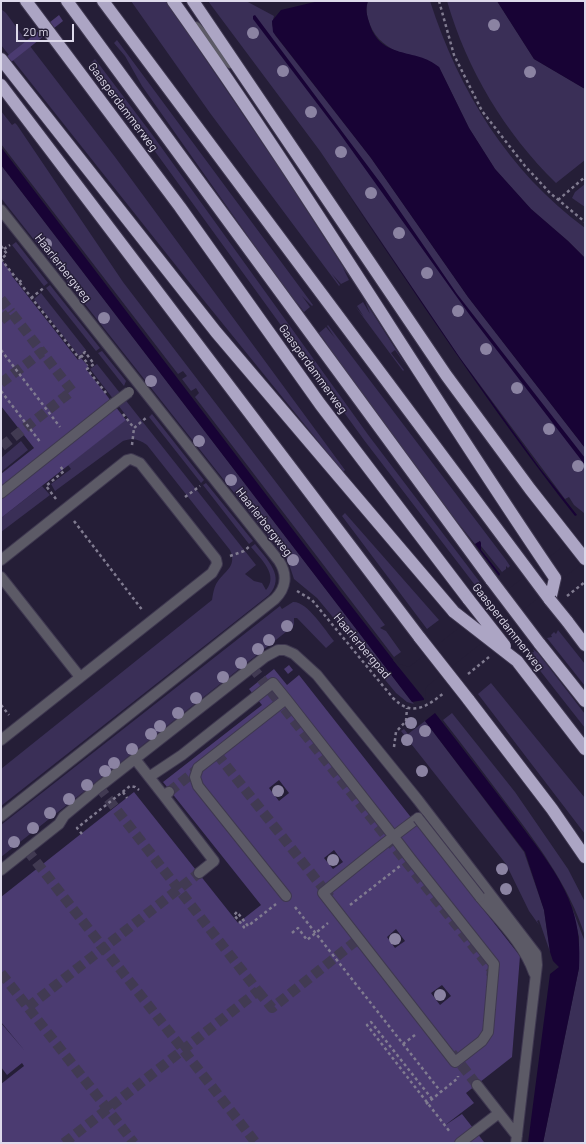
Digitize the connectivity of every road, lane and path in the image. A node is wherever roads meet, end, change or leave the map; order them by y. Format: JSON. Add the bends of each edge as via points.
{"nodes":[{"id":1,"x":26,"y":1,"type":"edge"},
{"id":2,"x":67,"y":1,"type":"edge"},
{"id":3,"x":103,"y":1,"type":"edge"},
{"id":4,"x":193,"y":1,"type":"edge"},
{"id":5,"x":439,"y":1,"type":"edge"},
{"id":6,"x":175,"y":3,"type":"edge"},
{"id":7,"x":1,"y":59,"type":"edge"},
{"id":8,"x":1,"y":85,"type":"edge"},
{"id":9,"x":252,"y":87,"type":"junction"},
{"id":10,"x":585,"y":177,"type":"edge"},
{"id":11,"x":558,"y":200,"type":"junction"},
{"id":12,"x":1,"y":210,"type":"edge"},
{"id":13,"x":585,"y":222,"type":"edge"},
{"id":14,"x":11,"y":243,"type":"dead end"},
{"id":15,"x":1,"y":246,"type":"edge"},
{"id":16,"x":4,"y":249,"type":"junction"},
{"id":17,"x":1,"y":259,"type":"edge"},
{"id":18,"x":24,"y":279,"type":"dead end"},
{"id":19,"x":19,"y":282,"type":"junction"},
{"id":20,"x":46,"y":286,"type":"dead end"},
{"id":21,"x":31,"y":298,"type":"junction"},
{"id":22,"x":1,"y":350,"type":"edge"},
{"id":23,"x":94,"y":355,"type":"dead end"},
{"id":24,"x":82,"y":356,"type":"junction"},
{"id":25,"x":90,"y":358,"type":"junction"},
{"id":26,"x":86,"y":365,"type":"dead end"},
{"id":27,"x":138,"y":384,"type":"junction"},
{"id":28,"x":1,"y":391,"type":"edge"},
{"id":29,"x":107,"y":394,"type":"dead end"},
{"id":30,"x":122,"y":413,"type":"dead end"},
{"id":31,"x":142,"y":421,"type":"dead end"},
{"id":32,"x":69,"y":439,"type":"junction"},
{"id":33,"x":50,"y":454,"type":"junction"},
{"id":34,"x":1,"y":493,"type":"edge"},
{"id":35,"x":65,"y":510,"type":"junction"},
{"id":36,"x":251,"y":545,"type":"dead end"},
{"id":37,"x":244,"y":551,"type":"dead end"},
{"id":38,"x":585,"y":559,"type":"edge"},
{"id":39,"x":1,"y":560,"type":"edge"},
{"id":40,"x":1,"y":577,"type":"edge"},
{"id":41,"x":284,"y":586,"type":"junction"},
{"id":42,"x":550,"y":600,"type":"junction"},
{"id":43,"x":151,"y":621,"type":"junction"},
{"id":44,"x":585,"y":645,"type":"edge"},
{"id":45,"x":517,"y":661,"type":"junction"},
{"id":46,"x":80,"y":677,"type":"junction"},
{"id":47,"x":286,"y":699,"type":"junction"},
{"id":48,"x":585,"y":701,"type":"edge"},
{"id":49,"x":428,"y":705,"type":"dead end"},
{"id":50,"x":408,"y":708,"type":"junction"},
{"id":51,"x":1,"y":740,"type":"edge"},
{"id":52,"x":585,"y":748,"type":"edge"},
{"id":53,"x":135,"y":759,"type":"junction"},
{"id":54,"x":384,"y":759,"type":"junction"},
{"id":55,"x":148,"y":777,"type":"junction"},
{"id":56,"x":123,"y":792,"type":"junction"},
{"id":57,"x":142,"y":795,"type":"dead end"},
{"id":58,"x":127,"y":798,"type":"dead end"},
{"id":59,"x":1,"y":816,"type":"edge"},
{"id":60,"x":73,"y":831,"type":"dead end"},
{"id":61,"x":394,"y":837,"type":"junction"},
{"id":62,"x":585,"y":857,"type":"edge"},
{"id":63,"x":410,"y":858,"type":"junction"},
{"id":64,"x":1,"y":870,"type":"edge"},
{"id":65,"x":199,"y":873,"type":"tunnel mouth"},
{"id":66,"x":286,"y":896,"type":"junction"},
{"id":67,"x":345,"y":910,"type":"dead end"},
{"id":68,"x":333,"y":919,"type":"dead end"},
{"id":69,"x":243,"y":928,"type":"dead end"},
{"id":70,"x":292,"y":933,"type":"dead end"},
{"id":71,"x":315,"y":933,"type":"junction"},
{"id":72,"x":535,"y":977,"type":"junction"},
{"id":73,"x":455,"y":1062,"type":"junction"},
{"id":74,"x":477,"y":1085,"type":"tunnel mouth"},
{"id":75,"x":441,"y":1092,"type":"junction"},
{"id":76,"x":432,"y":1099,"type":"junction"},
{"id":77,"x":426,"y":1104,"type":"dead end"},
{"id":78,"x":499,"y":1113,"type":"junction"},
{"id":79,"x":457,"y":1140,"type":"edge"},
{"id":80,"x":517,"y":1140,"type":"edge"}],
"edges":[{"from":1,"to":45,"type":"highway","name":"Gaasperdammerweg","bridge":true,"via":[[147,163],[320,404]]},
{"from":2,"to":48,"type":"highway","name":"Gaasperdammerweg","bridge":true,"via":[[492,582]]},
{"from":3,"to":42,"type":"highway"},
{"from":4,"to":9,"type":"highway"},
{"from":5,"to":11,"type":"path","via":[[454,55],[482,111],[524,166]]},
{"from":6,"to":9,"type":"street"},
{"from":6,"to":42,"type":"highway","via":[[284,163],[463,442],[555,578]]},
{"from":7,"to":45,"type":"highway","bridge":true,"via":[[216,332],[454,612]]},
{"from":8,"to":62,"type":"highway","bridge":true,"via":[[552,809]]},
{"from":9,"to":38,"type":"highway","via":[[442,369]]},
{"from":10,"to":11,"type":"path"},
{"from":11,"to":13,"type":"path"},
{"from":12,"to":27,"type":"street","name":"Haarlerbergweg"},
{"from":14,"to":16,"type":"path"},
{"from":15,"to":16,"type":"path"},
{"from":16,"to":17,"type":"path","via":[[7,254]]},
{"from":17,"to":19,"type":"path"},
{"from":18,"to":19,"type":"path"},
{"from":19,"to":21,"type":"path"},
{"from":20,"to":21,"type":"path"},
{"from":21,"to":24,"type":"path","via":[[79,358]]},
{"from":22,"to":32,"type":"path"},
{"from":23,"to":25,"type":"path"},
{"from":24,"to":25,"type":"path","via":[[85,352]]},
{"from":24,"to":26,"type":"path","via":[[88,364]]},
{"from":25,"to":29,"type":"path","via":[[94,364],[87,369]]},
{"from":27,"to":32,"type":"street","bridge":true},
{"from":27,"to":41,"type":"street","name":"Haarlerbergweg","via":[[281,564],[285,578]]},
{"from":28,"to":33,"type":"path"},
{"from":30,"to":31,"type":"path","via":[[134,428]]},
{"from":32,"to":33,"type":"street"},
{"from":33,"to":34,"type":"street"},
{"from":33,"to":35,"type":"path","via":[[64,471],[46,486]]},
{"from":35,"to":39,"type":"street"},
{"from":35,"to":43,"type":"path"},
{"from":35,"to":43,"type":"street","via":[[127,460],[136,460],[216,559],[216,569],[212,573]]},
{"from":36,"to":37,"type":"path"},
{"from":40,"to":46,"type":"street"},
{"from":41,"to":50,"type":"path","name":"Haarlerbergpad","via":[[312,600],[393,698]]},
{"from":41,"to":59,"type":"street","via":[[275,600]]},
{"from":42,"to":44,"type":"highway","bridge":true},
{"from":43,"to":46,"type":"street"},
{"from":45,"to":52,"type":"highway","name":"Gaasperdammerweg"},
{"from":46,"to":51,"type":"street"},
{"from":47,"to":55,"type":"street","via":[[273,683],[182,755]]},
{"from":47,"to":61,"type":"street"},
{"from":47,"to":66,"type":"street","via":[[198,768],[196,777],[198,786]]},
{"from":49,"to":50,"type":"path","via":[[420,709]]},
{"from":50,"to":54,"type":"path","via":[[405,724],[396,732],[393,751]]},
{"from":53,"to":54,"type":"street","via":[[265,657],[278,650],[285,650],[294,654],[317,675]]},
{"from":53,"to":55,"type":"street"},
{"from":53,"to":64,"type":"street"},
{"from":54,"to":72,"type":"street","via":[[530,944],[536,954]]},
{"from":55,"to":65,"type":"street","via":[[166,794],[214,861]]},
{"from":56,"to":57,"type":"path","via":[[132,786]]},
{"from":56,"to":58,"type":"path"},
{"from":56,"to":60,"type":"path","via":[[77,828],[82,834],[77,828]]},
{"from":61,"to":63,"type":"street"},
{"from":61,"to":72,"type":"street","bridge":true,"via":[[418,818],[526,954]]},
{"from":61,"to":73,"type":"street","via":[[323,893]]},
{"from":63,"to":67,"type":"path"},
{"from":63,"to":73,"type":"street","via":[[494,964],[488,1032],[482,1041]]},
{"from":66,"to":69,"type":"path","via":[[248,926],[237,912],[234,915]]},
{"from":66,"to":71,"type":"path"},
{"from":68,"to":71,"type":"path"},
{"from":70,"to":71,"type":"path","via":[[298,928],[307,940]]},
{"from":71,"to":75,"type":"path"},
{"from":72,"to":80,"type":"street"},
{"from":73,"to":75,"type":"path","via":[[458,1078]]},
{"from":74,"to":78,"type":"street"},
{"from":75,"to":76,"type":"path"},
{"from":76,"to":77,"type":"path"},
{"from":76,"to":79,"type":"path","via":[[374,1025],[371,1022],[367,1025]]},
{"from":78,"to":79,"type":"street"},
{"from":78,"to":80,"type":"street"}]}
